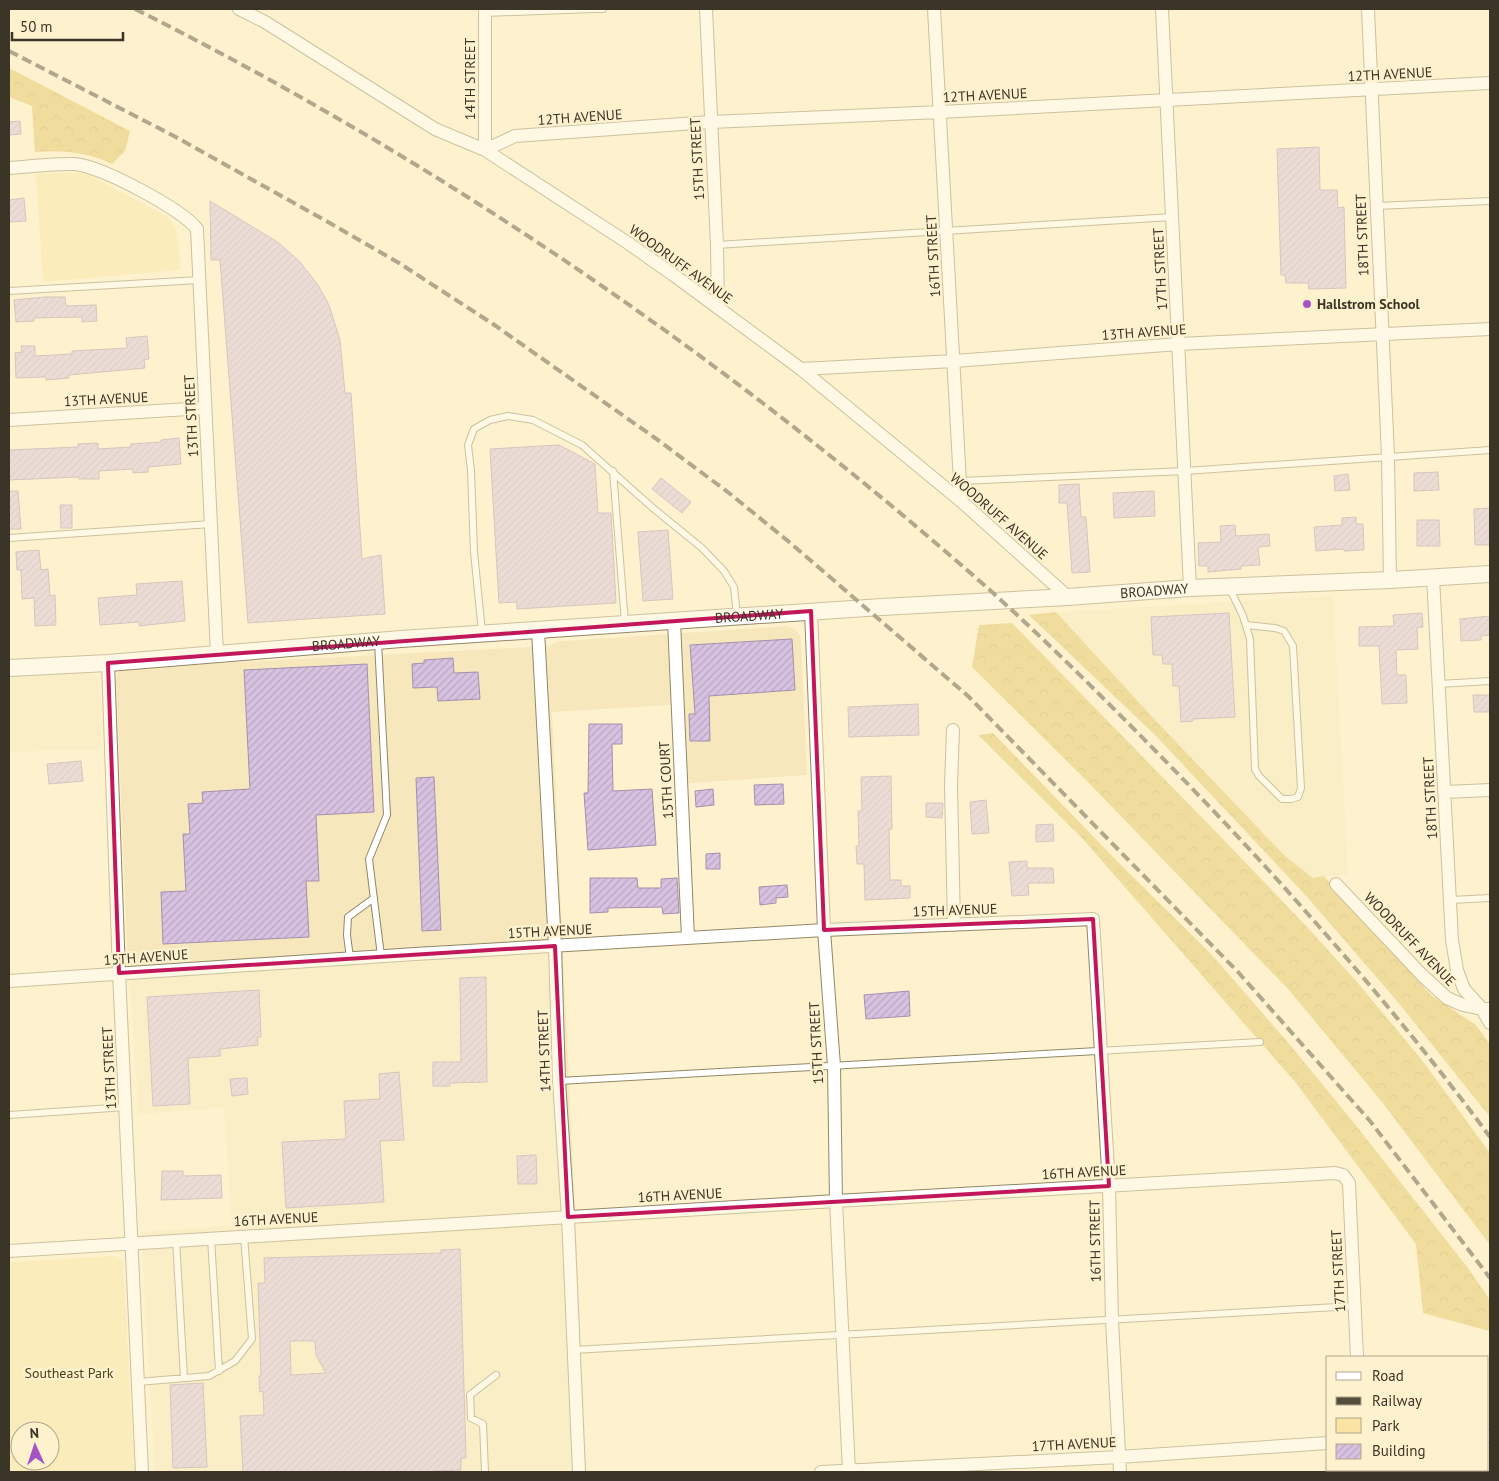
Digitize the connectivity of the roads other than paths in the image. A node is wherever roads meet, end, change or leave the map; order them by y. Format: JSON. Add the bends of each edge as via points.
{"nodes":[{"id":1,"x":239,"y":9,"type":"edge"},
{"id":2,"x":264,"y":9,"type":"edge"},
{"id":3,"x":593,"y":9,"type":"edge"},
{"id":4,"x":603,"y":9,"type":"edge"},
{"id":5,"x":706,"y":9,"type":"edge"},
{"id":6,"x":934,"y":9,"type":"edge"},
{"id":7,"x":1162,"y":9,"type":"edge"},
{"id":8,"x":1368,"y":9,"type":"edge"},
{"id":9,"x":485,"y":11,"type":"edge"},
{"id":10,"x":265,"y":22,"type":"junction"},
{"id":11,"x":1490,"y":83,"type":"edge"},
{"id":12,"x":1372,"y":90,"type":"junction"},
{"id":13,"x":1166,"y":100,"type":"junction"},
{"id":14,"x":940,"y":112,"type":"junction"},
{"id":15,"x":710,"y":122,"type":"junction"},
{"id":16,"x":485,"y":150,"type":"junction"},
{"id":17,"x":9,"y":168,"type":"edge"},
{"id":18,"x":1490,"y":201,"type":"edge"},
{"id":19,"x":1376,"y":206,"type":"junction"},
{"id":20,"x":1172,"y":217,"type":"junction"},
{"id":21,"x":946,"y":231,"type":"junction"},
{"id":22,"x":717,"y":244,"type":"junction"},
{"id":23,"x":199,"y":280,"type":"junction"},
{"id":24,"x":9,"y":291,"type":"edge"},
{"id":25,"x":718,"y":308,"type":"junction"},
{"id":26,"x":1490,"y":329,"type":"edge"},
{"id":27,"x":1381,"y":335,"type":"junction"},
{"id":28,"x":1179,"y":344,"type":"junction"},
{"id":29,"x":954,"y":361,"type":"junction"},
{"id":30,"x":801,"y":369,"type":"junction"},
{"id":31,"x":206,"y":408,"type":"junction"},
{"id":32,"x":9,"y":420,"type":"edge"},
{"id":33,"x":1490,"y":450,"type":"edge"},
{"id":34,"x":1388,"y":456,"type":"junction"},
{"id":35,"x":1185,"y":471,"type":"junction"},
{"id":36,"x":613,"y":472,"type":"junction"},
{"id":37,"x":960,"y":481,"type":"junction"},
{"id":38,"x":961,"y":501,"type":"junction"},
{"id":39,"x":211,"y":524,"type":"junction"},
{"id":40,"x":9,"y":538,"type":"edge"},
{"id":41,"x":1490,"y":574,"type":"edge"},
{"id":42,"x":1433,"y":577,"type":"junction"},
{"id":43,"x":1390,"y":580,"type":"junction"},
{"id":44,"x":1229,"y":586,"type":"junction"},
{"id":45,"x":1190,"y":588,"type":"junction"},
{"id":46,"x":1068,"y":597,"type":"junction"},
{"id":47,"x":811,"y":611,"type":"junction"},
{"id":48,"x":737,"y":617,"type":"junction"},
{"id":49,"x":674,"y":621,"type":"junction"},
{"id":50,"x":625,"y":624,"type":"junction"},
{"id":51,"x":1246,"y":624,"type":"junction"},
{"id":52,"x":538,"y":630,"type":"junction"},
{"id":53,"x":482,"y":633,"type":"junction"},
{"id":54,"x":378,"y":640,"type":"junction"},
{"id":55,"x":217,"y":654,"type":"junction"},
{"id":56,"x":108,"y":663,"type":"junction"},
{"id":57,"x":9,"y":668,"type":"edge"},
{"id":58,"x":1490,"y":681,"type":"edge"},
{"id":59,"x":1439,"y":684,"type":"junction"},
{"id":60,"x":953,"y":730,"type":"dead end"},
{"id":61,"x":1490,"y":790,"type":"edge"},
{"id":62,"x":1445,"y":792,"type":"junction"},
{"id":63,"x":1336,"y":884,"type":"dead end"},
{"id":64,"x":374,"y":898,"type":"junction"},
{"id":65,"x":1490,"y":898,"type":"edge"},
{"id":66,"x":1450,"y":900,"type":"junction"},
{"id":67,"x":1093,"y":919,"type":"joint"},
{"id":68,"x":954,"y":925,"type":"junction"},
{"id":69,"x":824,"y":930,"type":"junction"},
{"id":70,"x":688,"y":938,"type":"junction"},
{"id":71,"x":555,"y":946,"type":"junction"},
{"id":72,"x":381,"y":956,"type":"junction"},
{"id":73,"x":350,"y":958,"type":"junction"},
{"id":74,"x":119,"y":973,"type":"junction"},
{"id":75,"x":9,"y":981,"type":"edge"},
{"id":76,"x":1486,"y":1009,"type":"edge"},
{"id":77,"x":1490,"y":1023,"type":"edge"},
{"id":78,"x":1260,"y":1042,"type":"dead end"},
{"id":79,"x":1102,"y":1051,"type":"junction"},
{"id":80,"x":834,"y":1066,"type":"junction"},
{"id":81,"x":560,"y":1081,"type":"junction"},
{"id":82,"x":126,"y":1107,"type":"junction"},
{"id":83,"x":9,"y":1115,"type":"edge"},
{"id":84,"x":1348,"y":1183,"type":"joint"},
{"id":85,"x":1109,"y":1186,"type":"junction"},
{"id":86,"x":836,"y":1200,"type":"junction"},
{"id":87,"x":568,"y":1217,"type":"junction"},
{"id":88,"x":244,"y":1236,"type":"junction"},
{"id":89,"x":211,"y":1238,"type":"junction"},
{"id":90,"x":176,"y":1240,"type":"junction"},
{"id":91,"x":132,"y":1243,"type":"junction"},
{"id":92,"x":9,"y":1251,"type":"edge"},
{"id":93,"x":1355,"y":1306,"type":"junction"},
{"id":94,"x":1112,"y":1320,"type":"junction"},
{"id":95,"x":843,"y":1334,"type":"junction"},
{"id":96,"x":573,"y":1350,"type":"junction"},
{"id":97,"x":1357,"y":1356,"type":"edge"},
{"id":98,"x":219,"y":1372,"type":"junction"},
{"id":99,"x":496,"y":1375,"type":"dead end"},
{"id":100,"x":184,"y":1378,"type":"junction"},
{"id":101,"x":138,"y":1382,"type":"junction"},
{"id":102,"x":1326,"y":1443,"type":"edge"},
{"id":103,"x":1119,"y":1457,"type":"junction"},
{"id":104,"x":849,"y":1471,"type":"edge"},
{"id":105,"x":142,"y":1472,"type":"edge"},
{"id":106,"x":485,"y":1472,"type":"edge"},
{"id":107,"x":579,"y":1472,"type":"edge"},
{"id":108,"x":821,"y":1472,"type":"edge"},
{"id":109,"x":1120,"y":1472,"type":"edge"}],
"edges":[{"from":1,"to":10,"type":"street","name":"WOODRUFF AVENUE"},
{"from":2,"to":10,"type":"street"},
{"from":3,"to":4,"type":"lane"},
{"from":3,"to":9,"type":"lane"},
{"from":5,"to":15,"type":"street","name":"15TH STREET"},
{"from":6,"to":14,"type":"street","name":"16TH STREET"},
{"from":7,"to":13,"type":"street","name":"17TH STREET"},
{"from":8,"to":12,"type":"street","name":"18TH STREET"},
{"from":9,"to":16,"type":"street","name":"14TH STREET"},
{"from":10,"to":16,"type":"street","name":"WOODRUFF AVENUE","via":[[435,129]]},
{"from":11,"to":12,"type":"street","name":"12TH AVENUE"},
{"from":12,"to":13,"type":"street","name":"12TH AVENUE"},
{"from":12,"to":19,"type":"street","name":"18TH STREET"},
{"from":13,"to":14,"type":"street","name":"12TH AVENUE"},
{"from":13,"to":20,"type":"street","name":"17TH STREET"},
{"from":14,"to":15,"type":"street","name":"12TH AVENUE"},
{"from":14,"to":21,"type":"street","name":"16TH STREET"},
{"from":15,"to":16,"type":"street","name":"12TH AVENUE","via":[[515,136]]},
{"from":15,"to":22,"type":"street","name":"15TH STREET"},
{"from":16,"to":25,"type":"street","name":"WOODRUFF AVENUE","via":[[628,243]]},
{"from":17,"to":23,"type":"street","name":"13TH STREET","via":[[75,164],[94,169],[156,198],[191,221],[197,229]]},
{"from":18,"to":19,"type":"lane"},
{"from":19,"to":27,"type":"street","name":"18TH STREET"},
{"from":20,"to":21,"type":"lane"},
{"from":20,"to":28,"type":"street","name":"17TH STREET"},
{"from":21,"to":22,"type":"lane"},
{"from":21,"to":29,"type":"street","name":"16TH STREET"},
{"from":22,"to":25,"type":"street","name":"15TH STREET"},
{"from":23,"to":24,"type":"lane"},
{"from":23,"to":31,"type":"street","name":"13TH STREET"},
{"from":25,"to":30,"type":"street","name":"WOODRUFF AVENUE"},
{"from":26,"to":27,"type":"street","name":"13TH AVENUE"},
{"from":27,"to":28,"type":"street","name":"13TH AVENUE"},
{"from":27,"to":34,"type":"street","name":"18TH STREET"},
{"from":28,"to":29,"type":"street","name":"13TH AVENUE"},
{"from":28,"to":35,"type":"street","name":"17TH STREET"},
{"from":29,"to":30,"type":"street","name":"13TH AVENUE"},
{"from":29,"to":37,"type":"street","name":"16TH STREET"},
{"from":30,"to":38,"type":"street","name":"WOODRUFF AVENUE"},
{"from":31,"to":32,"type":"street","name":"13TH AVENUE"},
{"from":31,"to":39,"type":"street","name":"13TH STREET"},
{"from":33,"to":34,"type":"lane"},
{"from":34,"to":35,"type":"lane"},
{"from":34,"to":43,"type":"street","name":"18TH STREET"},
{"from":35,"to":37,"type":"lane"},
{"from":35,"to":45,"type":"street","name":"17TH STREET"},
{"from":36,"to":48,"type":"lane","via":[[702,548],[724,571],[734,587]]},
{"from":36,"to":50,"type":"lane"},
{"from":36,"to":53,"type":"lane","via":[[582,445],[533,420],[508,416],[490,420],[474,429],[468,445]]},
{"from":37,"to":38,"type":"street","name":"16TH STREET"},
{"from":38,"to":46,"type":"street","name":"WOODRUFF AVENUE"},
{"from":39,"to":40,"type":"lane"},
{"from":39,"to":55,"type":"street","name":"13TH STREET"},
{"from":41,"to":42,"type":"main road","name":"BROADWAY"},
{"from":42,"to":43,"type":"main road","name":"BROADWAY"},
{"from":42,"to":59,"type":"street","name":"18TH STREET"},
{"from":43,"to":44,"type":"main road","name":"BROADWAY"},
{"from":44,"to":45,"type":"main road","name":"BROADWAY"},
{"from":44,"to":51,"type":"lane"},
{"from":45,"to":46,"type":"main road","name":"BROADWAY"},
{"from":46,"to":47,"type":"main road","name":"BROADWAY"},
{"from":47,"to":48,"type":"main road","name":"BROADWAY"},
{"from":47,"to":69,"type":"street","name":"15TH STREET"},
{"from":48,"to":49,"type":"main road","name":"BROADWAY"},
{"from":49,"to":50,"type":"main road","name":"BROADWAY"},
{"from":49,"to":70,"type":"street","name":"15TH COURT"},
{"from":50,"to":52,"type":"main road","name":"BROADWAY"},
{"from":51,"to":51,"type":"lane","via":[[1250,638],[1255,769],[1282,799],[1291,799],[1298,797],[1301,788],[1293,646],[1284,631]]},
{"from":52,"to":53,"type":"main road","name":"BROADWAY"},
{"from":52,"to":71,"type":"street","name":"14TH STREET"},
{"from":53,"to":54,"type":"main road","name":"BROADWAY"},
{"from":54,"to":55,"type":"main road","name":"BROADWAY"},
{"from":54,"to":64,"type":"lane","via":[[387,815],[369,859]]},
{"from":55,"to":56,"type":"main road","name":"BROADWAY"},
{"from":56,"to":57,"type":"main road","name":"BROADWAY"},
{"from":56,"to":74,"type":"street","name":"13TH STREET"},
{"from":58,"to":59,"type":"lane"},
{"from":59,"to":62,"type":"street","name":"18TH STREET"},
{"from":60,"to":68,"type":"street"},
{"from":61,"to":62,"type":"street"},
{"from":62,"to":66,"type":"street","name":"18TH STREET"},
{"from":63,"to":76,"type":"street","name":"WOODRUFF AVENUE","via":[[1447,998]]},
{"from":64,"to":72,"type":"lane"},
{"from":64,"to":73,"type":"lane","via":[[348,917]]},
{"from":65,"to":66,"type":"lane"},
{"from":66,"to":76,"type":"street","name":"18TH STREET","via":[[1457,970],[1464,989]]},
{"from":67,"to":68,"type":"street","name":"15TH AVENUE"},
{"from":67,"to":79,"type":"street","name":"16TH STREET"},
{"from":68,"to":69,"type":"street","name":"15TH AVENUE"},
{"from":69,"to":70,"type":"street","name":"15TH AVENUE"},
{"from":69,"to":80,"type":"street","name":"15TH STREET"},
{"from":70,"to":71,"type":"street","name":"15TH AVENUE"},
{"from":71,"to":72,"type":"street","name":"15TH AVENUE"},
{"from":71,"to":81,"type":"street","name":"14TH STREET"},
{"from":72,"to":73,"type":"street","name":"15TH AVENUE"},
{"from":73,"to":74,"type":"street","name":"15TH AVENUE"},
{"from":74,"to":75,"type":"street","name":"15TH AVENUE"},
{"from":74,"to":82,"type":"street","name":"13TH STREET"},
{"from":76,"to":77,"type":"street"},
{"from":78,"to":79,"type":"lane"},
{"from":79,"to":80,"type":"lane"},
{"from":79,"to":85,"type":"street","name":"16TH STREET"},
{"from":80,"to":81,"type":"lane"},
{"from":80,"to":86,"type":"street","name":"15TH STREET"},
{"from":81,"to":87,"type":"street","name":"14TH STREET"},
{"from":82,"to":83,"type":"lane"},
{"from":82,"to":91,"type":"street","name":"13TH STREET"},
{"from":84,"to":85,"type":"street","name":"16TH AVENUE","via":[[1343,1175],[1334,1173]]},
{"from":84,"to":93,"type":"street","name":"17TH STREET"},
{"from":85,"to":86,"type":"street","name":"16TH AVENUE"},
{"from":85,"to":94,"type":"street","name":"16TH STREET"},
{"from":86,"to":87,"type":"street","name":"16TH AVENUE"},
{"from":86,"to":95,"type":"street","name":"15TH STREET"},
{"from":87,"to":88,"type":"street","name":"16TH AVENUE"},
{"from":87,"to":96,"type":"street","name":"14TH STREET"},
{"from":88,"to":89,"type":"street","name":"16TH AVENUE"},
{"from":88,"to":98,"type":"lane","via":[[252,1339],[235,1361]]},
{"from":89,"to":90,"type":"street","name":"16TH AVENUE"},
{"from":89,"to":98,"type":"lane"},
{"from":90,"to":91,"type":"street","name":"16TH AVENUE"},
{"from":90,"to":100,"type":"lane"},
{"from":91,"to":92,"type":"street","name":"16TH AVENUE"},
{"from":91,"to":101,"type":"street","name":"13TH STREET"},
{"from":93,"to":94,"type":"lane"},
{"from":93,"to":97,"type":"street","name":"17TH STREET"},
{"from":94,"to":95,"type":"lane"},
{"from":94,"to":103,"type":"street","name":"16TH STREET"},
{"from":95,"to":96,"type":"lane"},
{"from":95,"to":104,"type":"street","name":"15TH STREET"},
{"from":96,"to":107,"type":"street","name":"14TH STREET"},
{"from":98,"to":100,"type":"lane"},
{"from":99,"to":106,"type":"lane","via":[[470,1394],[470,1418],[483,1424]]},
{"from":100,"to":101,"type":"lane"},
{"from":101,"to":105,"type":"street","name":"13TH STREET"},
{"from":102,"to":103,"type":"street","name":"17TH AVENUE"},
{"from":103,"to":104,"type":"street","name":"17TH AVENUE"},
{"from":103,"to":109,"type":"street","name":"16TH STREET"},
{"from":104,"to":108,"type":"street","name":"17TH AVENUE"}]}
